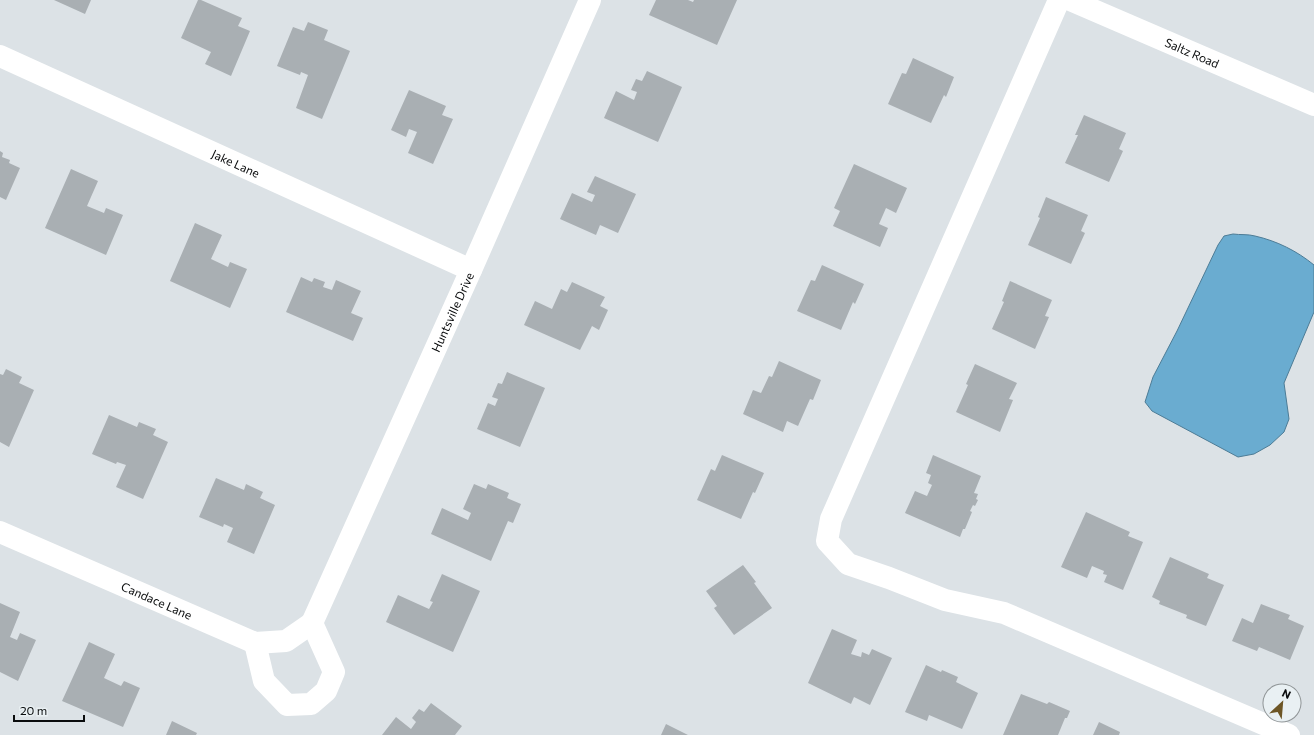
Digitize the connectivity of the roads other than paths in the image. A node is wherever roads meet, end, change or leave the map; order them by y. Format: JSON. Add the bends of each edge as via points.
{"nodes":[{"id":1,"x":590,"y":0,"type":"edge"},
{"id":2,"x":1059,"y":0,"type":"edge"},
{"id":3,"x":1070,"y":0,"type":"edge"},
{"id":4,"x":0,"y":56,"type":"edge"},
{"id":5,"x":1314,"y":105,"type":"edge"},
{"id":6,"x":471,"y":270,"type":"junction"},
{"id":7,"x":0,"y":532,"type":"edge"},
{"id":8,"x":312,"y":623,"type":"junction"},
{"id":9,"x":255,"y":643,"type":"junction"},
{"id":10,"x":1288,"y":735,"type":"edge"}],
"edges":[{"from":1,"to":6,"type":"street","name":"Huntsville Drive"},
{"from":2,"to":10,"type":"street","via":[[831,519],[827,541],[848,564],[945,600],[1004,612]]},
{"from":3,"to":5,"type":"street","name":"Saltz Road"},
{"from":4,"to":6,"type":"street","name":"Jake Lane"},
{"from":6,"to":8,"type":"street","name":"Huntsville Drive"},
{"from":7,"to":9,"type":"street","name":"Candace Lane"},
{"from":8,"to":9,"type":"street","name":"Candace Lane","via":[[286,641]]},
{"from":8,"to":9,"type":"street","via":[[334,672],[326,691],[311,704],[287,705],[264,681]]}]}
